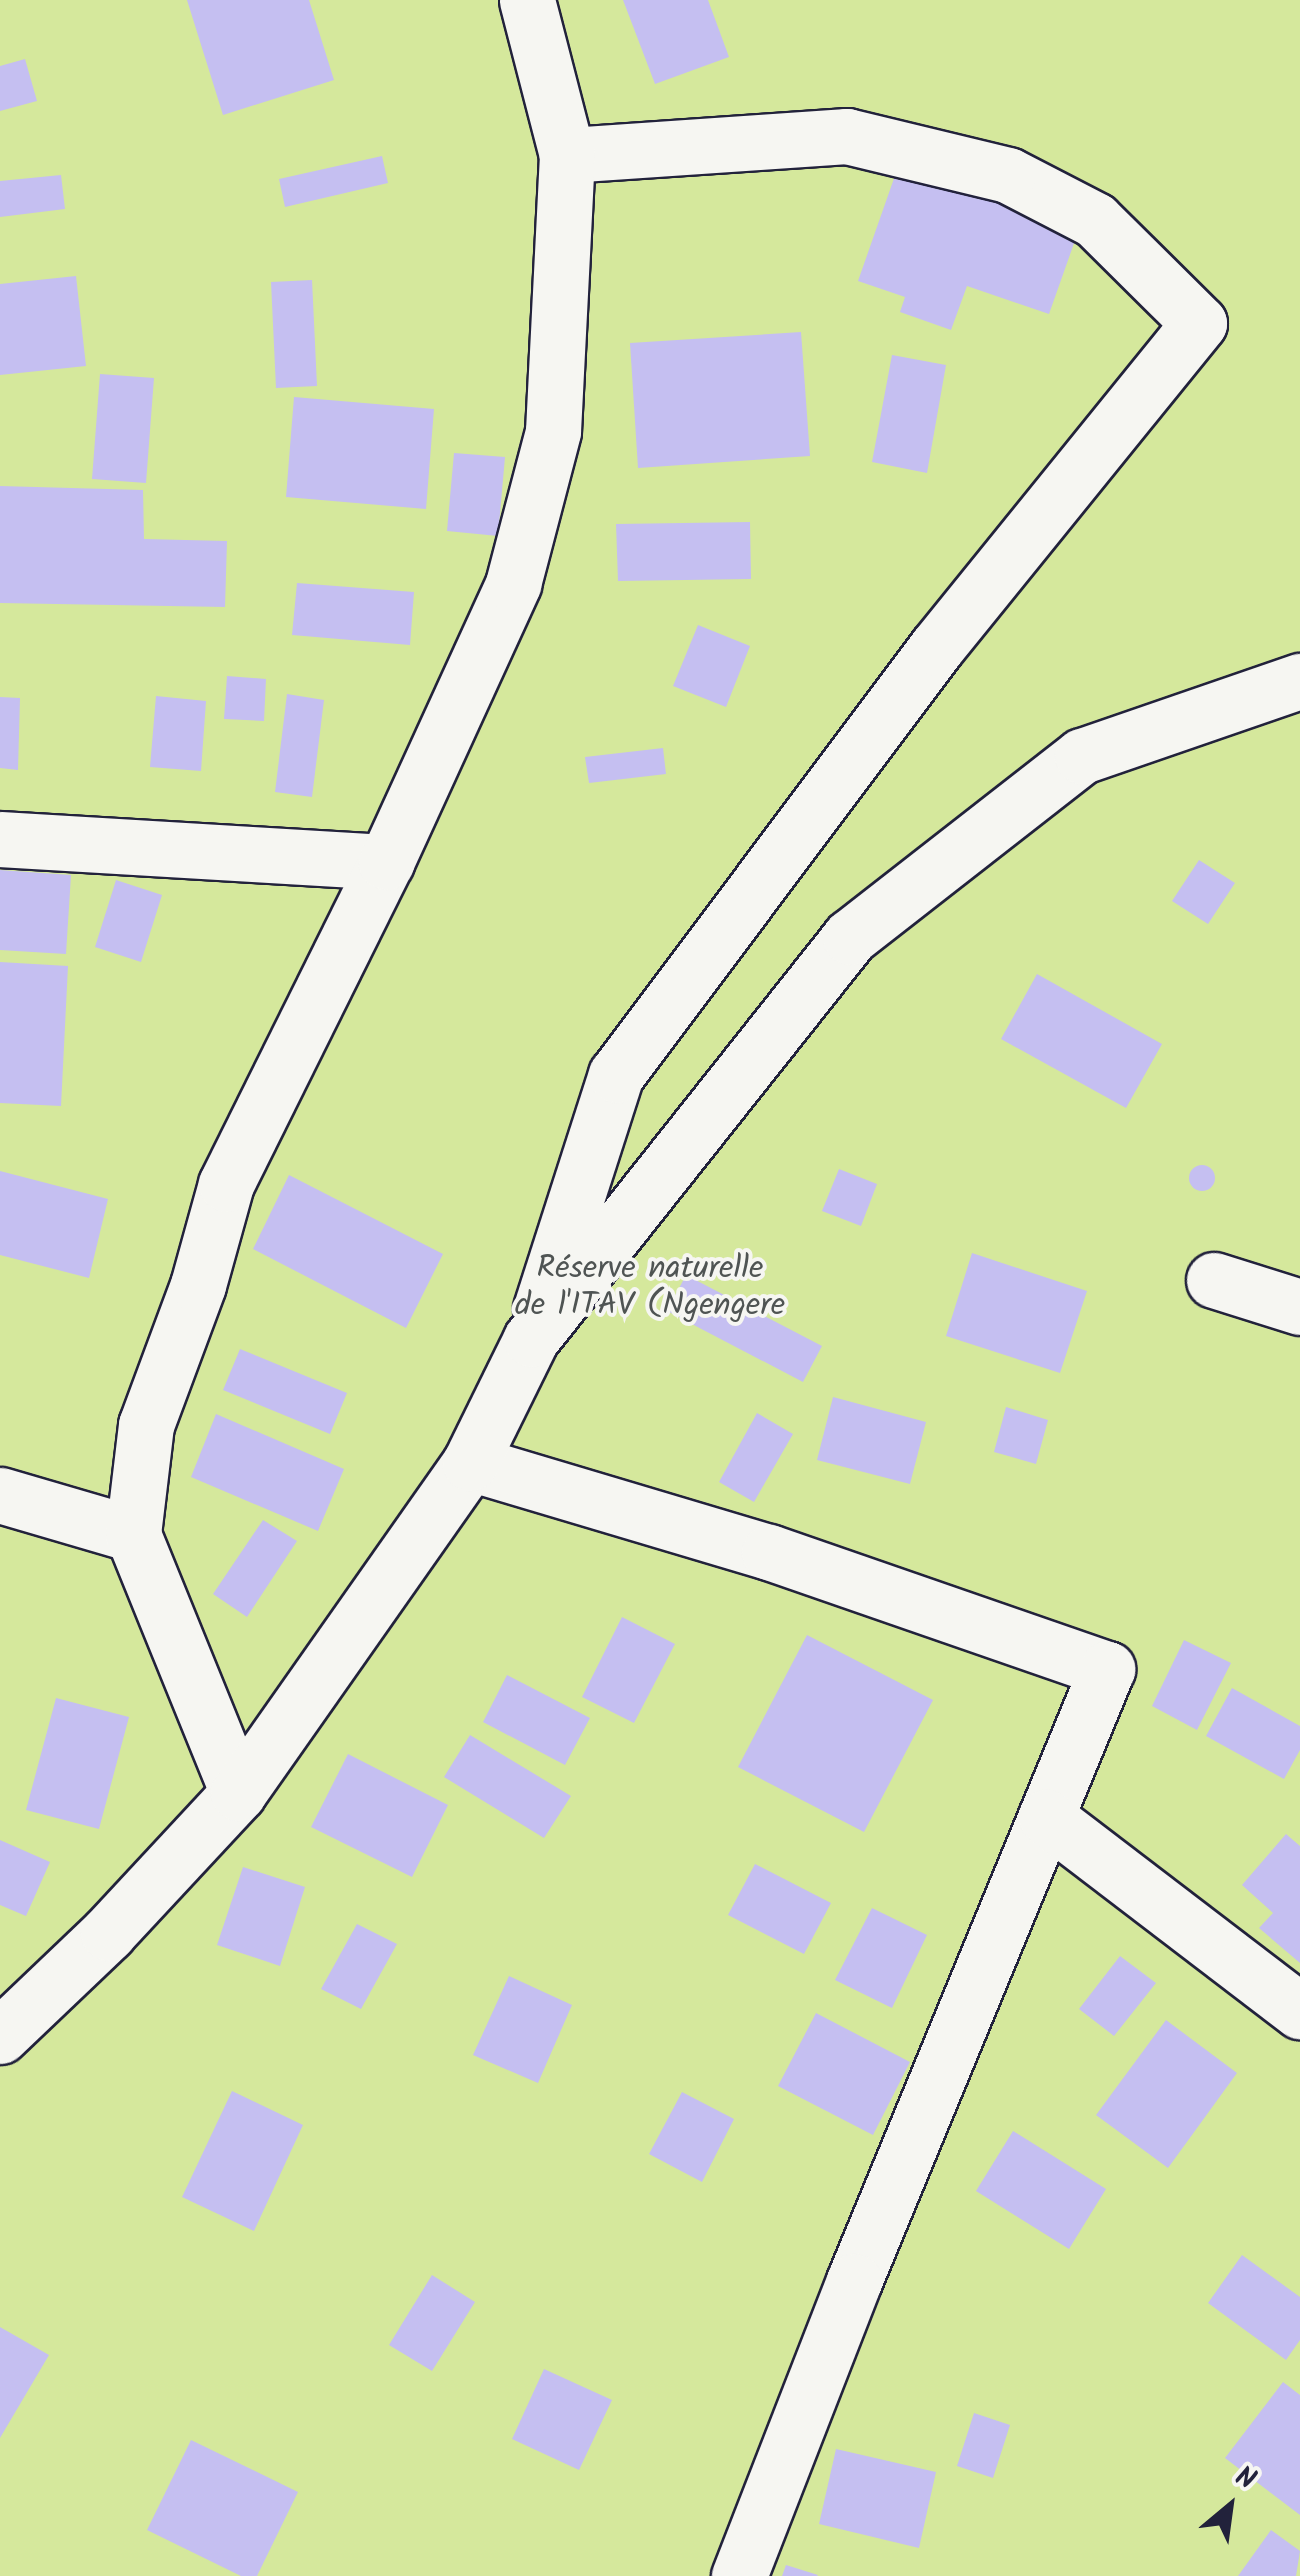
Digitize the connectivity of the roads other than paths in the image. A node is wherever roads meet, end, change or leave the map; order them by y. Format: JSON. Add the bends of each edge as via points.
{"nodes":[{"id":1,"x":527,"y":0,"type":"edge"},
{"id":2,"x":567,"y":155,"type":"junction"},
{"id":3,"x":1300,"y":681,"type":"edge"},
{"id":4,"x":0,"y":839,"type":"edge"},
{"id":5,"x":386,"y":862,"type":"junction"},
{"id":6,"x":1214,"y":1280,"type":"dead end"},
{"id":7,"x":1300,"y":1307,"type":"edge"},
{"id":8,"x":531,"y":1339,"type":"junction"},
{"id":9,"x":470,"y":1463,"type":"junction"},
{"id":10,"x":0,"y":1496,"type":"edge"},
{"id":11,"x":133,"y":1534,"type":"junction"},
{"id":12,"x":238,"y":1793,"type":"junction"},
{"id":13,"x":1046,"y":1818,"type":"junction"},
{"id":14,"x":1300,"y":2011,"type":"edge"},
{"id":15,"x":0,"y":2036,"type":"edge"},
{"id":16,"x":739,"y":2576,"type":"edge"}],
"edges":[{"from":1,"to":2,"type":"street"},
{"from":2,"to":5,"type":"street","via":[[553,431],[512,584]]},
{"from":2,"to":8,"type":"street","via":[[847,136],[1008,175],[1095,220],[1199,324],[936,648],[616,1076]]},
{"from":3,"to":8,"type":"street","via":[[1082,756],[850,937]]},
{"from":4,"to":5,"type":"street"},
{"from":5,"to":11,"type":"street","via":[[226,1184],[198,1285],[146,1425]]},
{"from":6,"to":7,"type":"street"},
{"from":8,"to":9,"type":"street"},
{"from":9,"to":12,"type":"street"},
{"from":9,"to":13,"type":"street","via":[[769,1552],[1107,1669]]},
{"from":10,"to":11,"type":"street"},
{"from":11,"to":12,"type":"street"},
{"from":12,"to":15,"type":"street","via":[[108,1933]]},
{"from":13,"to":14,"type":"street"},
{"from":13,"to":16,"type":"street"}]}
